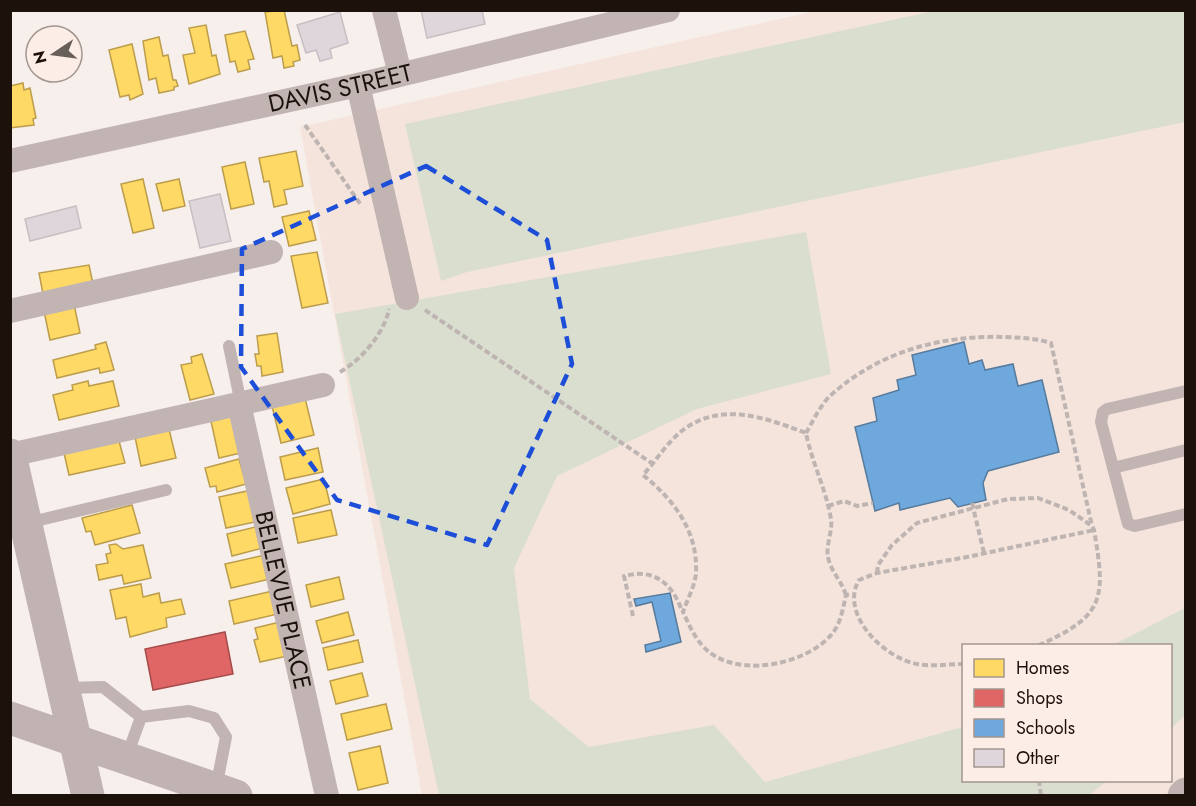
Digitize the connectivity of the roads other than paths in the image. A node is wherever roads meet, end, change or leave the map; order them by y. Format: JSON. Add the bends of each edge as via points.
{"nodes":[{"id":1,"x":384,"y":10,"type":"edge"},
{"id":2,"x":668,"y":10,"type":"edge"},
{"id":3,"x":400,"y":74,"type":"junction"},
{"id":4,"x":358,"y":85,"type":"junction"},
{"id":5,"x":10,"y":161,"type":"edge"},
{"id":6,"x":271,"y":252,"type":"dead end"},
{"id":7,"x":399,"y":300,"type":"road end"},
{"id":8,"x":10,"y":311,"type":"edge"},
{"id":9,"x":229,"y":346,"type":"dead end"},
{"id":10,"x":323,"y":385,"type":"road end"},
{"id":11,"x":1185,"y":391,"type":"edge"},
{"id":12,"x":240,"y":404,"type":"junction"},
{"id":13,"x":1185,"y":450,"type":"edge"},
{"id":14,"x":10,"y":455,"type":"edge"},
{"id":15,"x":1113,"y":468,"type":"junction"},
{"id":16,"x":166,"y":490,"type":"dead end"},
{"id":17,"x":1185,"y":514,"type":"edge"},
{"id":18,"x":26,"y":524,"type":"junction"},
{"id":19,"x":64,"y":688,"type":"junction"},
{"id":20,"x":141,"y":717,"type":"junction"},
{"id":21,"x":10,"y":718,"type":"edge"},
{"id":22,"x":76,"y":742,"type":"junction"},
{"id":23,"x":126,"y":759,"type":"junction"},
{"id":24,"x":226,"y":792,"type":"edge"},
{"id":25,"x":88,"y":795,"type":"edge"},
{"id":26,"x":327,"y":795,"type":"edge"}],
"edges":[{"from":1,"to":3,"type":"street"},
{"from":2,"to":3,"type":"street","name":"DAVIS STREET"},
{"from":3,"to":4,"type":"street","name":"DAVIS STREET"},
{"from":4,"to":5,"type":"street","name":"DAVIS STREET"},
{"from":4,"to":7,"type":"street"},
{"from":6,"to":8,"type":"street"},
{"from":9,"to":12,"type":"lane"},
{"from":10,"to":12,"type":"street"},
{"from":11,"to":15,"type":"lane","via":[[1103,412],[1101,422]]},
{"from":12,"to":14,"type":"street"},
{"from":12,"to":26,"type":"street","name":"BELLEVUE PLACE"},
{"from":13,"to":15,"type":"lane"},
{"from":14,"to":18,"type":"street"},
{"from":15,"to":17,"type":"lane","via":[[1131,526]]},
{"from":16,"to":18,"type":"lane"},
{"from":18,"to":19,"type":"street"},
{"from":19,"to":20,"type":"lane","via":[[103,687]]},
{"from":19,"to":22,"type":"street"},
{"from":20,"to":23,"type":"lane"},
{"from":20,"to":24,"type":"lane","via":[[189,711],[214,718],[226,737]]},
{"from":21,"to":22,"type":"street"},
{"from":22,"to":23,"type":"street"},
{"from":22,"to":25,"type":"street"},
{"from":23,"to":24,"type":"street"}]}
